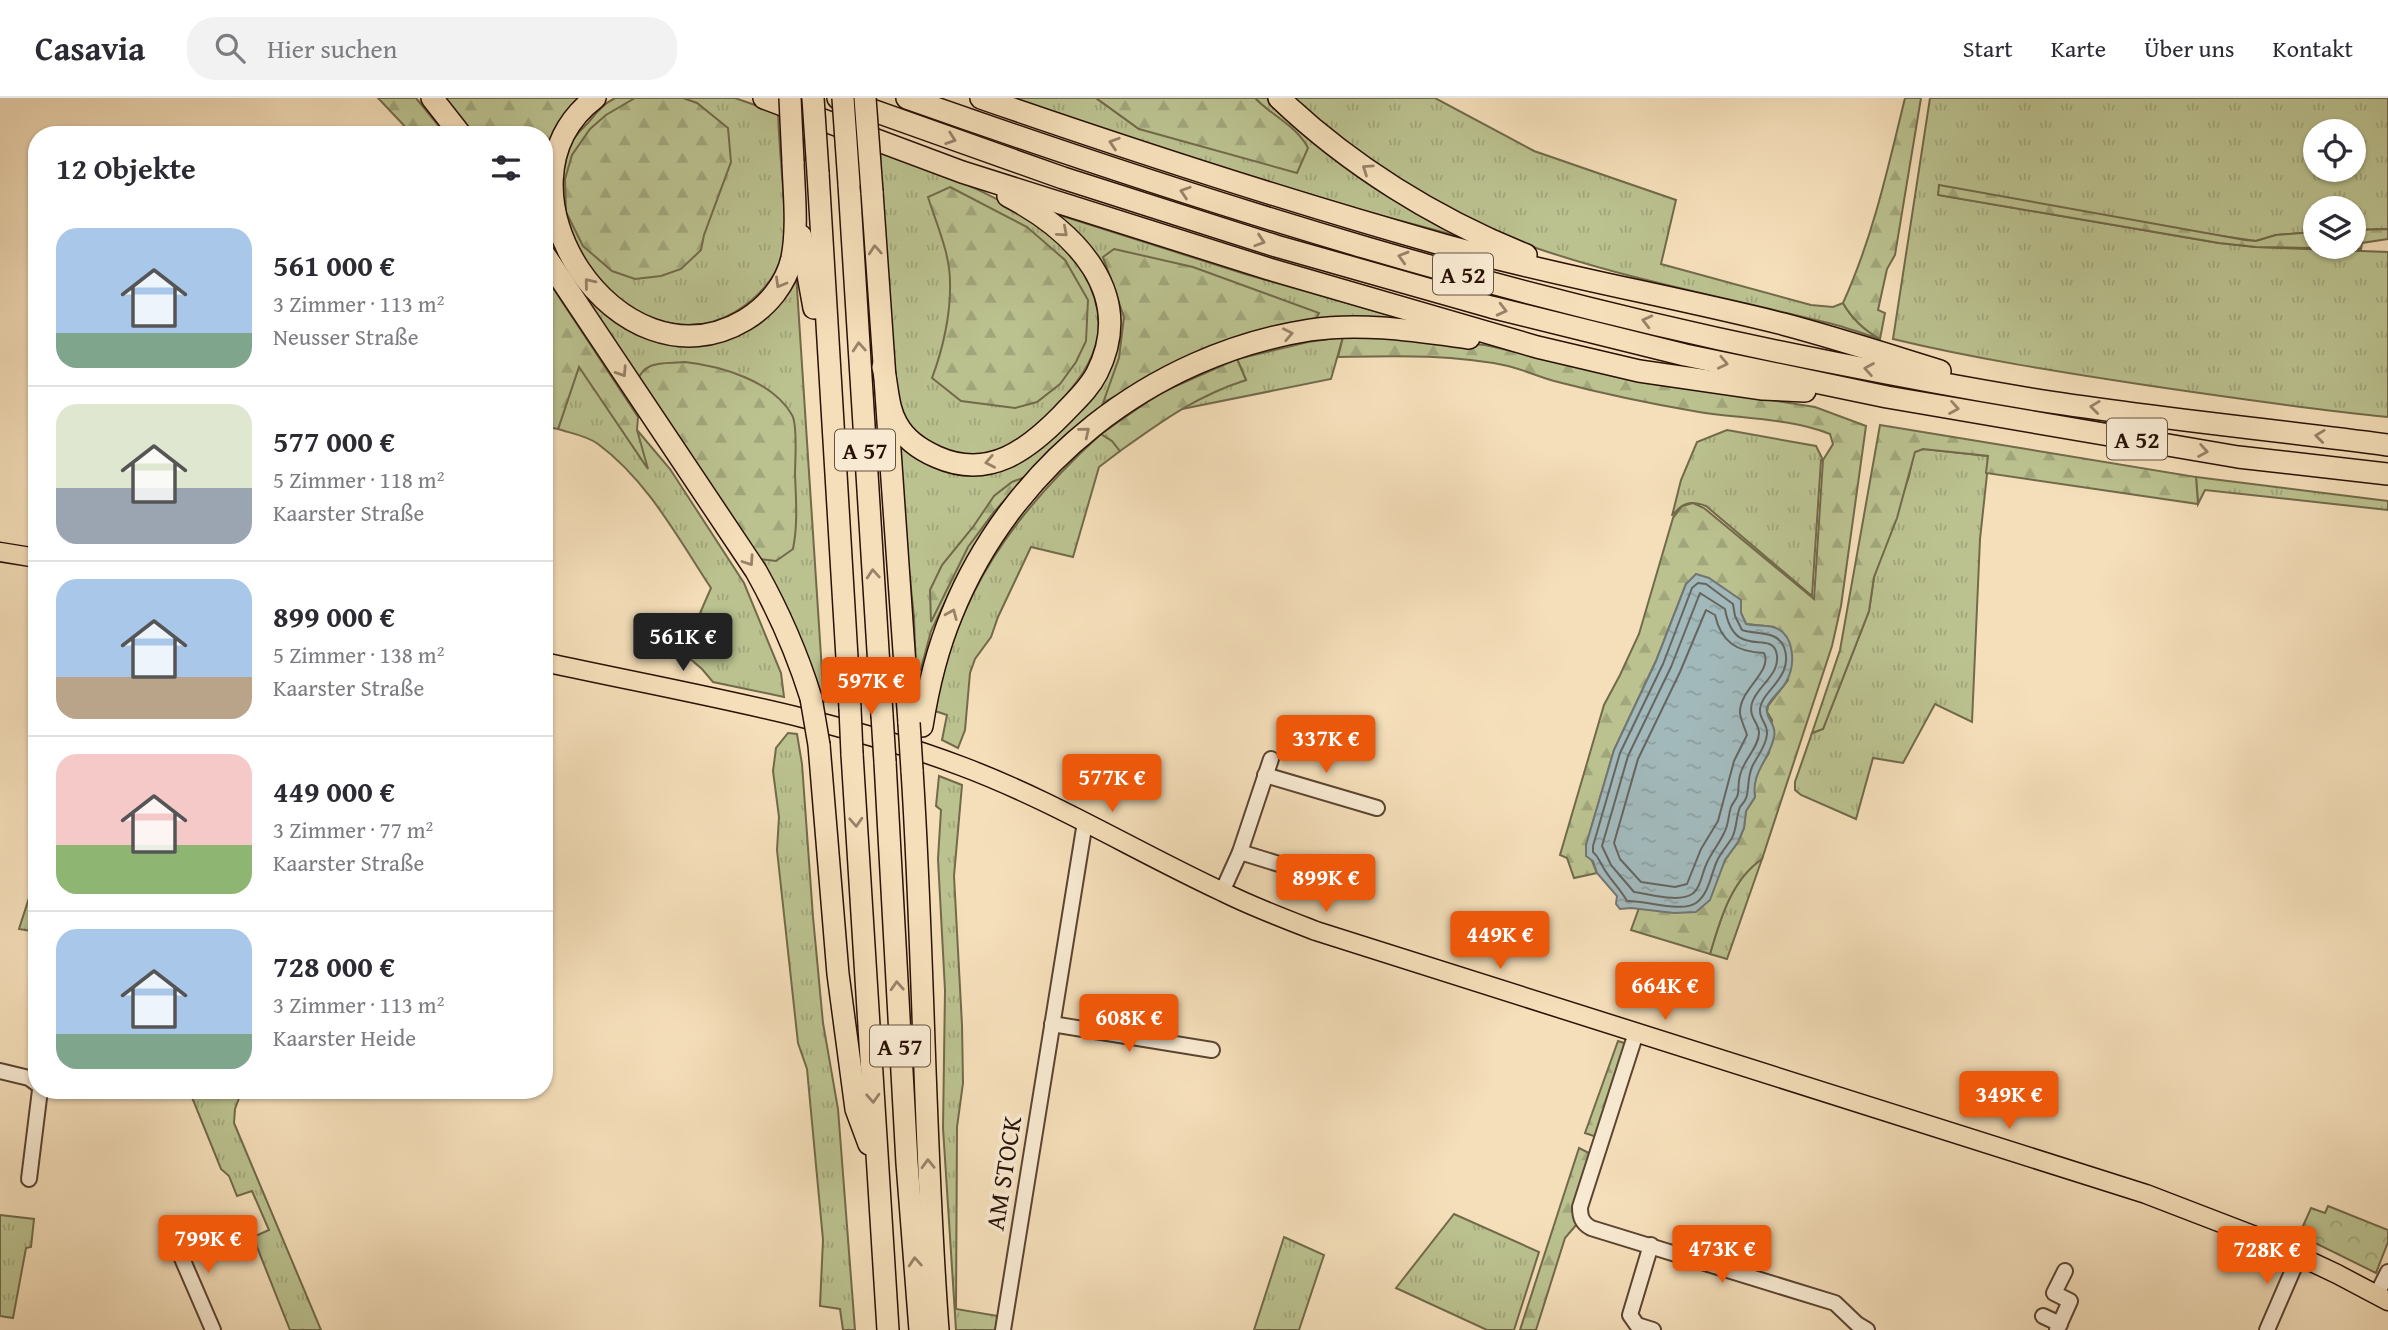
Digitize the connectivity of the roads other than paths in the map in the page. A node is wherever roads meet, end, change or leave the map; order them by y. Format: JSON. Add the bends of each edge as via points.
{"nodes":[{"id":1,"x":432,"y":98,"type":"edge"},
{"id":2,"x":595,"y":98,"type":"edge"},
{"id":3,"x":764,"y":98,"type":"edge"},
{"id":4,"x":790,"y":98,"type":"edge"},
{"id":5,"x":813,"y":98,"type":"edge"},
{"id":6,"x":838,"y":98,"type":"edge"},
{"id":7,"x":843,"y":98,"type":"edge"},
{"id":8,"x":866,"y":98,"type":"edge"},
{"id":9,"x":907,"y":98,"type":"edge"},
{"id":10,"x":981,"y":98,"type":"edge"},
{"id":11,"x":1279,"y":98,"type":"edge"},
{"id":12,"x":454,"y":126,"type":"edge"},
{"id":13,"x":553,"y":172,"type":"edge"},
{"id":14,"x":962,"y":172,"type":"junction"},
{"id":15,"x":794,"y":193,"type":"junction"},
{"id":16,"x":553,"y":199,"type":"edge"},
{"id":17,"x":553,"y":268,"type":"edge"},
{"id":18,"x":1604,"y":282,"type":"junction"},
{"id":19,"x":1537,"y":346,"type":"junction"},
{"id":20,"x":883,"y":367,"type":"junction"},
{"id":21,"x":1887,"y":397,"type":"junction"},
{"id":22,"x":2033,"y":399,"type":"junction"},
{"id":23,"x":831,"y":413,"type":"junction"},
{"id":24,"x":2388,"y":444,"type":"edge"},
{"id":25,"x":2388,"y":474,"type":"edge"},
{"id":26,"x":0,"y":552,"type":"edge"},
{"id":27,"x":28,"y":557,"type":"edge"},
{"id":28,"x":553,"y":664,"type":"edge"},
{"id":29,"x":915,"y":725,"type":"junction"},
{"id":30,"x":1271,"y":759,"type":"dead end"},
{"id":31,"x":1265,"y":775,"type":"junction"},
{"id":32,"x":1377,"y":808,"type":"dead end"},
{"id":33,"x":1085,"y":822,"type":"junction"},
{"id":34,"x":1240,"y":852,"type":"junction"},
{"id":35,"x":1305,"y":872,"type":"dead end"},
{"id":36,"x":1222,"y":892,"type":"junction"},
{"id":37,"x":1052,"y":1024,"type":"junction"},
{"id":38,"x":1636,"y":1033,"type":"junction"},
{"id":39,"x":1212,"y":1050,"type":"dead end"},
{"id":40,"x":0,"y":1070,"type":"edge"},
{"id":41,"x":28,"y":1078,"type":"edge"},
{"id":42,"x":39,"y":1099,"type":"edge"},
{"id":43,"x":877,"y":1165,"type":"junction"},
{"id":44,"x":29,"y":1179,"type":"dead end"},
{"id":45,"x":171,"y":1233,"type":"dead end"},
{"id":46,"x":1651,"y":1245,"type":"junction"},
{"id":47,"x":2299,"y":1256,"type":"junction"},
{"id":48,"x":2065,"y":1271,"type":"dead end"},
{"id":49,"x":2388,"y":1272,"type":"edge"},
{"id":50,"x":2383,"y":1298,"type":"edge"},
{"id":51,"x":2043,"y":1316,"type":"dead end"},
{"id":52,"x":2059,"y":1327,"type":"edge"},
{"id":53,"x":1859,"y":1328,"type":"edge"},
{"id":54,"x":213,"y":1330,"type":"edge"},
{"id":55,"x":888,"y":1330,"type":"edge"},
{"id":56,"x":920,"y":1330,"type":"edge"},
{"id":57,"x":938,"y":1330,"type":"edge"},
{"id":58,"x":1003,"y":1330,"type":"edge"},
{"id":59,"x":1653,"y":1330,"type":"edge"},
{"id":60,"x":2267,"y":1330,"type":"edge"}],
"edges":[{"from":1,"to":12,"type":"highway"},
{"from":13,"to":2,"type":"highway","one_way":true,"via":[[571,122]]},
{"from":3,"to":14,"type":"highway"},
{"from":4,"to":15,"type":"highway","bridge":true},
{"from":5,"to":23,"type":"highway","number":"A 57","bridge":true},
{"from":6,"to":21,"type":"highway","number":"A 52","one_way":true,"via":[[1063,178],[1290,250],[1685,355]]},
{"from":56,"to":7,"type":"highway","number":"A 57","one_way":true,"bridge":true},
{"from":20,"to":8,"type":"highway","one_way":true,"bridge":true},
{"from":22,"to":9,"type":"highway","number":"A 52","one_way":true,"via":[[1720,339],[1493,283],[1267,218]]},
{"from":18,"to":10,"type":"highway","one_way":true,"via":[[1445,245],[1286,199]]},
{"from":18,"to":11,"type":"highway","one_way":true,"via":[[1505,246],[1455,222],[1352,159]]},
{"from":14,"to":19,"type":"highway","via":[[1269,270]]},
{"from":14,"to":20,"type":"highway","one_way":true,"via":[[1042,215],[1085,254],[1106,296],[1110,321],[1106,351],[1083,393],[1028,446],[991,464],[948,462],[910,441],[890,408]]},
{"from":15,"to":16,"type":"highway","one_way":true,"via":[[791,258],[771,299],[734,326],[687,336],[645,327],[609,305],[591,287],[564,242]]},
{"from":15,"to":23,"type":"highway"},
{"from":17,"to":43,"type":"highway","one_way":true,"bridge":true,"via":[[755,571],[789,635],[811,698],[820,745],[837,960],[856,1109]]},
{"from":18,"to":22,"type":"highway","via":[[1785,325]]},
{"from":19,"to":21,"type":"highway","via":[[1685,379]]},
{"from":29,"to":19,"type":"highway","one_way":true,"via":[[952,612],[997,530],[1050,463],[1116,408],[1230,350],[1312,330],[1391,329]]},
{"from":20,"to":29,"type":"highway"},
{"from":21,"to":25,"type":"highway","number":"A 52","one_way":true,"via":[[2238,457]]},
{"from":24,"to":22,"type":"highway","number":"A 52","one_way":true},
{"from":23,"to":43,"type":"highway","number":"A 57","one_way":true,"bridge":true},
{"from":26,"to":27,"type":"main road"},
{"from":28,"to":33,"type":"main road","via":[[876,738],[1023,791]]},
{"from":57,"to":29,"type":"highway","one_way":true},
{"from":30,"to":31,"type":"street"},
{"from":31,"to":32,"type":"street"},
{"from":31,"to":34,"type":"street"},
{"from":33,"to":36,"type":"main road"},
{"from":33,"to":37,"type":"street","name":"AM STOCK"},
{"from":34,"to":35,"type":"street"},
{"from":34,"to":36,"type":"street"},
{"from":36,"to":38,"type":"main road","via":[[1371,951]]},
{"from":37,"to":39,"type":"street"},
{"from":37,"to":58,"type":"street","name":"AM STOCK"},
{"from":38,"to":46,"type":"street","via":[[1580,1216],[1586,1225]]},
{"from":38,"to":47,"type":"main road","via":[[2146,1194]]},
{"from":40,"to":41,"type":"street"},
{"from":42,"to":44,"type":"street"},
{"from":43,"to":55,"type":"highway","number":"A 57"},
{"from":45,"to":54,"type":"street"},
{"from":46,"to":53,"type":"street","via":[[1835,1303]]},
{"from":46,"to":59,"type":"street","via":[[1630,1315],[1637,1325]]},
{"from":47,"to":50,"type":"main road"},
{"from":47,"to":60,"type":"street"},
{"from":48,"to":52,"type":"street","via":[[2054,1293],[2070,1301]]},
{"from":49,"to":50,"type":"street"},
{"from":51,"to":52,"type":"street"}]}
